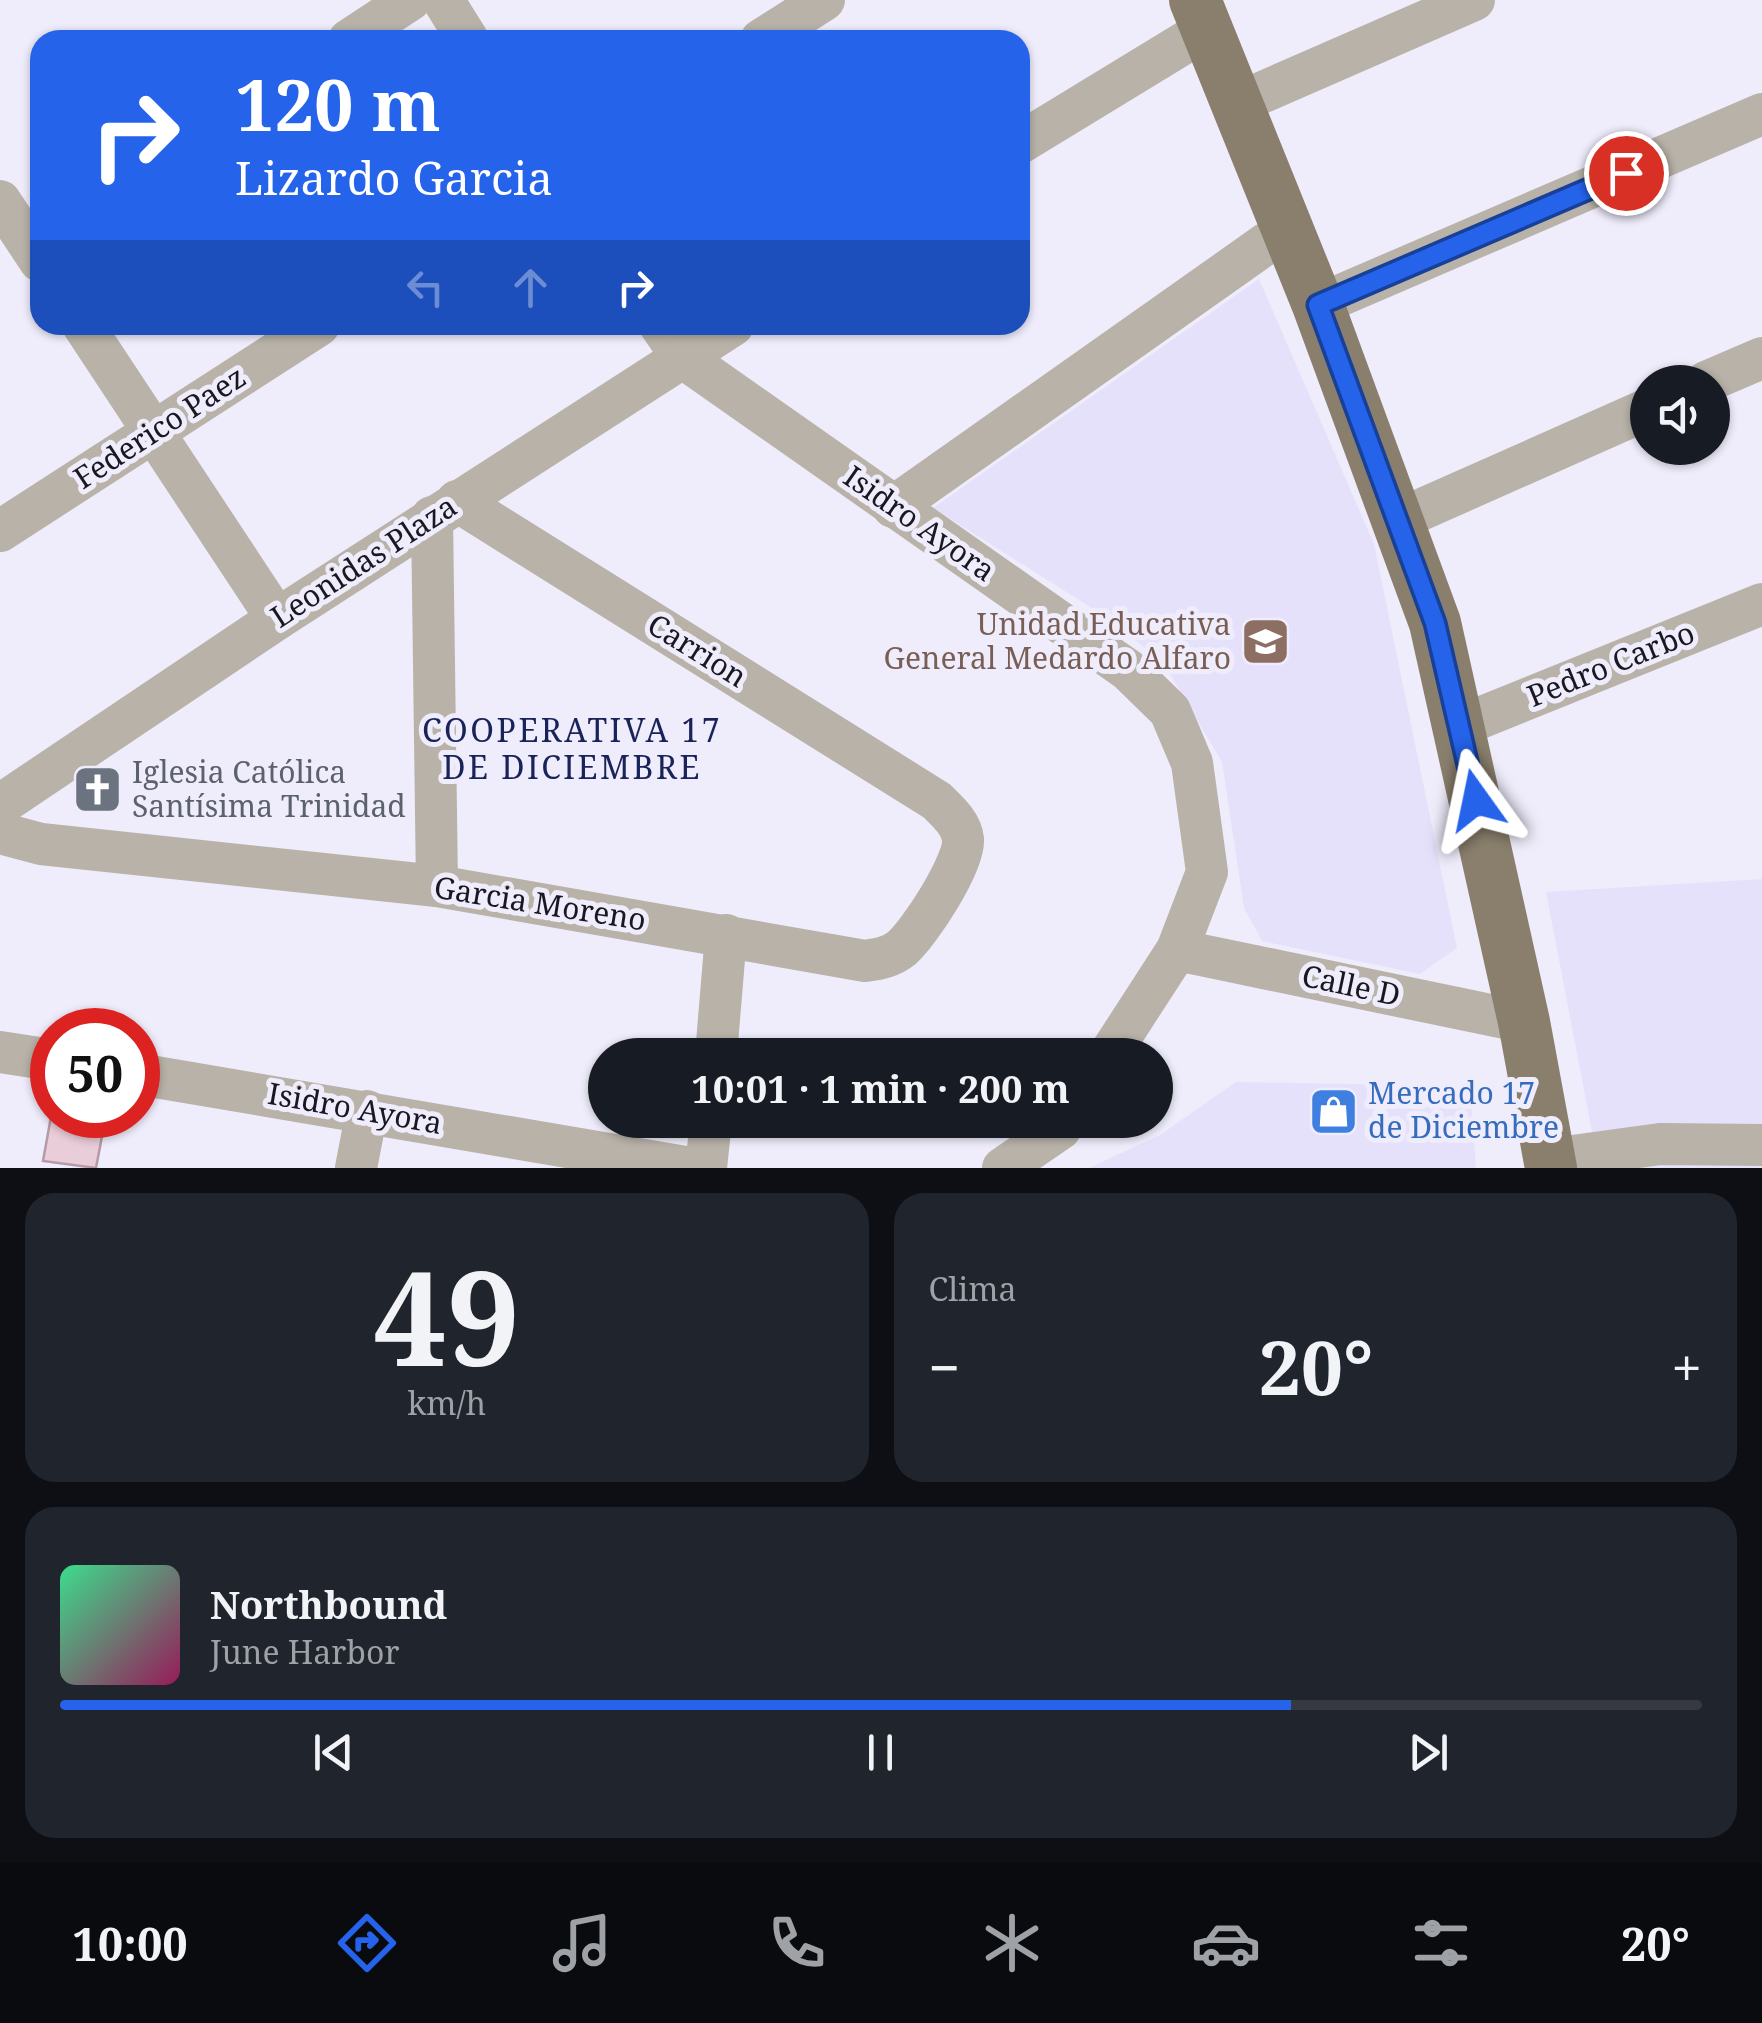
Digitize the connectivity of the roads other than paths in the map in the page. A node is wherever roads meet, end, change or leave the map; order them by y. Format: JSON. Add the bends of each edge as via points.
{"nodes":[{"id":1,"x":410,"y":0,"type":"edge"},
{"id":2,"x":442,"y":0,"type":"edge"},
{"id":3,"x":824,"y":0,"type":"edge"},
{"id":4,"x":1446,"y":6,"type":"edge"},
{"id":5,"x":1201,"y":14,"type":"edge"},
{"id":6,"x":365,"y":30,"type":"edge"},
{"id":7,"x":462,"y":30,"type":"edge"},
{"id":8,"x":777,"y":30,"type":"edge"},
{"id":9,"x":1238,"y":103,"type":"junction"},
{"id":10,"x":1762,"y":114,"type":"edge"},
{"id":11,"x":1030,"y":137,"type":"edge"},
{"id":12,"x":0,"y":201,"type":"edge"},
{"id":13,"x":1289,"y":232,"type":"junction"},
{"id":14,"x":28,"y":257,"type":"edge"},
{"id":15,"x":1318,"y":305,"type":"junction"},
{"id":16,"x":91,"y":335,"type":"edge"},
{"id":17,"x":304,"y":335,"type":"edge"},
{"id":18,"x":671,"y":341,"type":"edge"},
{"id":19,"x":1762,"y":358,"type":"edge"},
{"id":20,"x":1730,"y":372,"type":"edge"},
{"id":21,"x":1630,"y":417,"type":"edge"},
{"id":22,"x":156,"y":432,"type":"junction"},
{"id":23,"x":893,"y":507,"type":"junction"},
{"id":24,"x":444,"y":509,"type":"junction"},
{"id":25,"x":1400,"y":519,"type":"junction"},
{"id":26,"x":0,"y":531,"type":"edge"},
{"id":27,"x":1762,"y":604,"type":"edge"},
{"id":28,"x":277,"y":619,"type":"junction"},
{"id":29,"x":1460,"y":726,"type":"junction"},
{"id":30,"x":937,"y":801,"type":"joint"},
{"id":31,"x":0,"y":805,"type":"edge"},
{"id":32,"x":0,"y":832,"type":"edge"},
{"id":33,"x":437,"y":886,"type":"junction"},
{"id":34,"x":726,"y":935,"type":"junction"},
{"id":35,"x":1177,"y":950,"type":"junction"},
{"id":36,"x":1524,"y":1022,"type":"junction"},
{"id":37,"x":717,"y":1038,"type":"edge"},
{"id":38,"x":1119,"y":1038,"type":"edge"},
{"id":39,"x":0,"y":1052,"type":"edge"},
{"id":40,"x":30,"y":1057,"type":"edge"},
{"id":41,"x":160,"y":1077,"type":"edge"},
{"id":42,"x":367,"y":1110,"type":"junction"},
{"id":43,"x":708,"y":1138,"type":"edge"},
{"id":44,"x":1047,"y":1138,"type":"edge"},
{"id":45,"x":1762,"y":1145,"type":"edge"},
{"id":46,"x":1551,"y":1164,"type":"edge"},
{"id":47,"x":356,"y":1168,"type":"edge"},
{"id":48,"x":691,"y":1168,"type":"edge"},
{"id":49,"x":706,"y":1168,"type":"edge"},
{"id":50,"x":1002,"y":1168,"type":"edge"}],
"edges":[{"from":1,"to":6,"type":"street"},
{"from":2,"to":7,"type":"street"},
{"from":3,"to":8,"type":"street"},
{"from":4,"to":9,"type":"street"},
{"from":5,"to":9,"type":"main road"},
{"from":5,"to":11,"type":"street","via":[[1183,39]]},
{"from":9,"to":13,"type":"main road"},
{"from":10,"to":15,"type":"street"},
{"from":12,"to":14,"type":"street"},
{"from":13,"to":15,"type":"main road"},
{"from":13,"to":23,"type":"street"},
{"from":15,"to":25,"type":"main road"},
{"from":16,"to":22,"type":"street"},
{"from":17,"to":22,"type":"street","name":"Federico Paez"},
{"from":18,"to":23,"type":"street","name":"Isidro Ayora"},
{"from":18,"to":24,"type":"street","name":"Leonidas Plaza"},
{"from":19,"to":20,"type":"street"},
{"from":21,"to":25,"type":"street"},
{"from":22,"to":26,"type":"street","name":"Federico Paez"},
{"from":22,"to":28,"type":"street"},
{"from":23,"to":35,"type":"street","name":"Isidro Ayora","via":[[1128,670],[1170,711],[1192,763],[1206,872]]},
{"from":24,"to":28,"type":"street","name":"Leonidas Plaza"},
{"from":24,"to":30,"type":"street","name":"Carrion"},
{"from":24,"to":33,"type":"street"},
{"from":25,"to":29,"type":"main road"},
{"from":27,"to":29,"type":"street","name":"Pedro Carbo"},
{"from":28,"to":31,"type":"street","name":"Leonidas Plaza"},
{"from":29,"to":36,"type":"main road"},
{"from":30,"to":34,"type":"street","name":"Garcia Moreno","via":[[963,837],[961,859],[898,951],[865,961]]},
{"from":32,"to":33,"type":"street","name":"Garcia Moreno","via":[[41,844]]},
{"from":33,"to":34,"type":"street","name":"Garcia Moreno"},
{"from":34,"to":37,"type":"street"},
{"from":35,"to":36,"type":"street","name":"Calle D"},
{"from":35,"to":38,"type":"street","name":"Isidro Ayora"},
{"from":36,"to":46,"type":"main road"},
{"from":39,"to":40,"type":"street"},
{"from":41,"to":42,"type":"street","name":"Isidro Ayora"},
{"from":42,"to":47,"type":"street"},
{"from":42,"to":48,"type":"street","name":"Isidro Ayora"},
{"from":43,"to":49,"type":"street"},
{"from":44,"to":50,"type":"street"},
{"from":45,"to":46,"type":"street","via":[[1660,1144]]}]}
